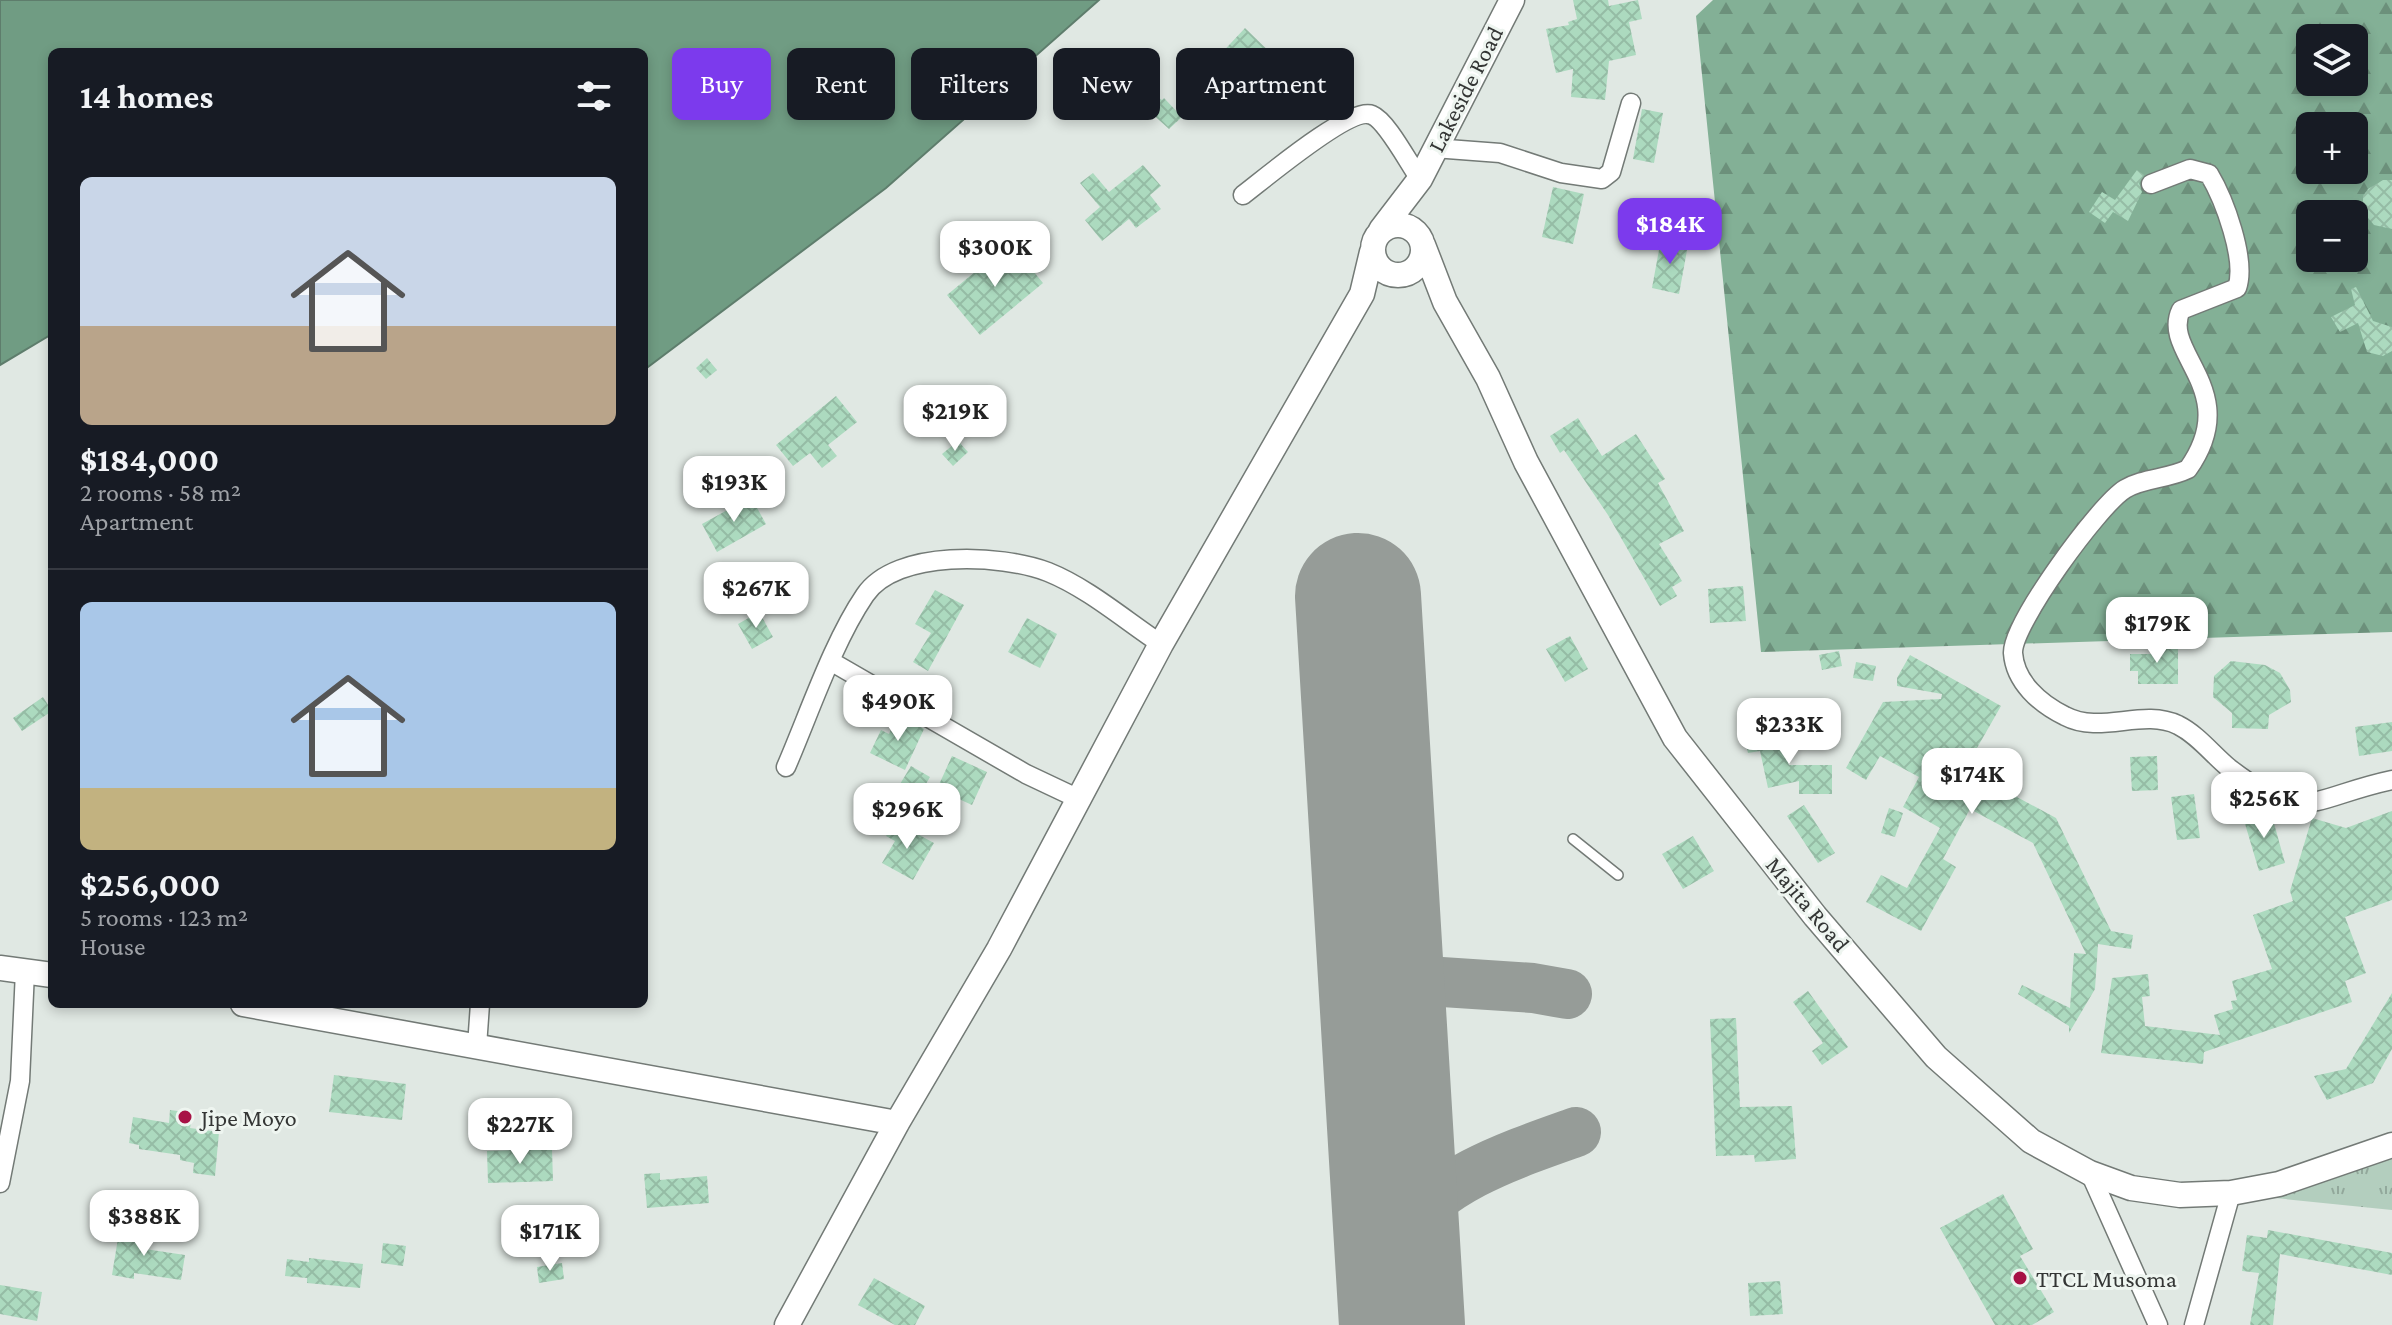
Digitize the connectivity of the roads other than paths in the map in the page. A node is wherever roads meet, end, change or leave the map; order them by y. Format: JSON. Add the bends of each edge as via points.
{"nodes":[{"id":1,"x":1512,"y":0,"type":"edge"},
{"id":2,"x":1631,"y":103,"type":"dead end"},
{"id":3,"x":1434,"y":148,"type":"junction"},
{"id":4,"x":1420,"y":179,"type":"junction"},
{"id":5,"x":2151,"y":184,"type":"dead end"},
{"id":6,"x":1243,"y":195,"type":"dead end"},
{"id":7,"x":1377,"y":241,"type":"junction"},
{"id":8,"x":1422,"y":242,"type":"junction"},
{"id":9,"x":1401,"y":273,"type":"junction"},
{"id":10,"x":1362,"y":294,"type":"junction"},
{"id":11,"x":1445,"y":302,"type":"junction"},
{"id":12,"x":1161,"y":644,"type":"junction"},
{"id":13,"x":832,"y":662,"type":"junction"},
{"id":14,"x":786,"y":767,"type":"dead end"},
{"id":15,"x":2392,"y":780,"type":"edge"},
{"id":16,"x":1081,"y":800,"type":"junction"},
{"id":17,"x":1573,"y":839,"type":"dead end"},
{"id":18,"x":1618,"y":875,"type":"dead end"},
{"id":19,"x":0,"y":968,"type":"edge"},
{"id":20,"x":25,"y":971,"type":"junction"},
{"id":21,"x":48,"y":974,"type":"edge"},
{"id":22,"x":280,"y":1008,"type":"edge"},
{"id":23,"x":480,"y":1008,"type":"edge"},
{"id":24,"x":332,"y":1014,"type":"edge"},
{"id":25,"x":477,"y":1046,"type":"junction"},
{"id":26,"x":897,"y":1123,"type":"junction"},
{"id":27,"x":2392,"y":1145,"type":"edge"},
{"id":28,"x":2090,"y":1173,"type":"junction"},
{"id":29,"x":0,"y":1183,"type":"edge"},
{"id":30,"x":2231,"y":1193,"type":"junction"},
{"id":31,"x":787,"y":1325,"type":"edge"},
{"id":32,"x":2158,"y":1325,"type":"edge"},
{"id":33,"x":2194,"y":1325,"type":"edge"}],
"edges":[{"from":1,"to":3,"type":"main road","name":"Lakeside Road"},
{"from":2,"to":3,"type":"street","via":[[1611,172],[1602,179],[1570,175],[1500,153]]},
{"from":3,"to":4,"type":"main road","name":"Lakeside Road"},
{"from":4,"to":6,"type":"street","via":[[1379,120],[1365,113],[1326,133]]},
{"from":4,"to":7,"type":"main road"},
{"from":4,"to":8,"type":"main road"},
{"from":5,"to":15,"type":"street","via":[[2190,169],[2209,174],[2232,231],[2241,279],[2237,288],[2181,310],[2176,321],[2179,340],[2205,391],[2209,412],[2204,435],[2188,469],[2129,487],[2104,509],[2030,611],[2015,638],[2015,666],[2041,702],[2067,718],[2088,724],[2158,720],[2177,725],[2282,802],[2317,802]]},
{"from":7,"to":8,"type":"main road","via":[[1391,225],[1403,225]]},
{"from":7,"to":9,"type":"main road","via":[[1375,262]]},
{"from":7,"to":10,"type":"main road"},
{"from":8,"to":9,"type":"main road","via":[[1418,266]]},
{"from":8,"to":11,"type":"main road"},
{"from":9,"to":10,"type":"main road"},
{"from":9,"to":11,"type":"main road"},
{"from":10,"to":12,"type":"main road"},
{"from":11,"to":28,"type":"main road","name":"Majita Road","via":[[1675,738],[1815,916],[1936,1057],[2031,1141]]},
{"from":12,"to":13,"type":"street","via":[[1049,573],[1007,562],[959,560],[917,563],[884,576],[866,593]]},
{"from":12,"to":16,"type":"main road"},
{"from":13,"to":14,"type":"street"},
{"from":13,"to":16,"type":"street"},
{"from":16,"to":26,"type":"main road"},
{"from":17,"to":18,"type":"lane"},
{"from":19,"to":20,"type":"main road"},
{"from":20,"to":21,"type":"main road"},
{"from":20,"to":29,"type":"street","via":[[20,1081]]},
{"from":22,"to":24,"type":"main road"},
{"from":23,"to":25,"type":"street"},
{"from":24,"to":25,"type":"main road"},
{"from":25,"to":26,"type":"main road"},
{"from":26,"to":31,"type":"main road"},
{"from":27,"to":30,"type":"main road","name":"Majita Road","via":[[2279,1184]]},
{"from":28,"to":30,"type":"main road","name":"Majita Road","via":[[2131,1188],[2180,1195]]},
{"from":28,"to":32,"type":"street"},
{"from":30,"to":33,"type":"street"}]}
